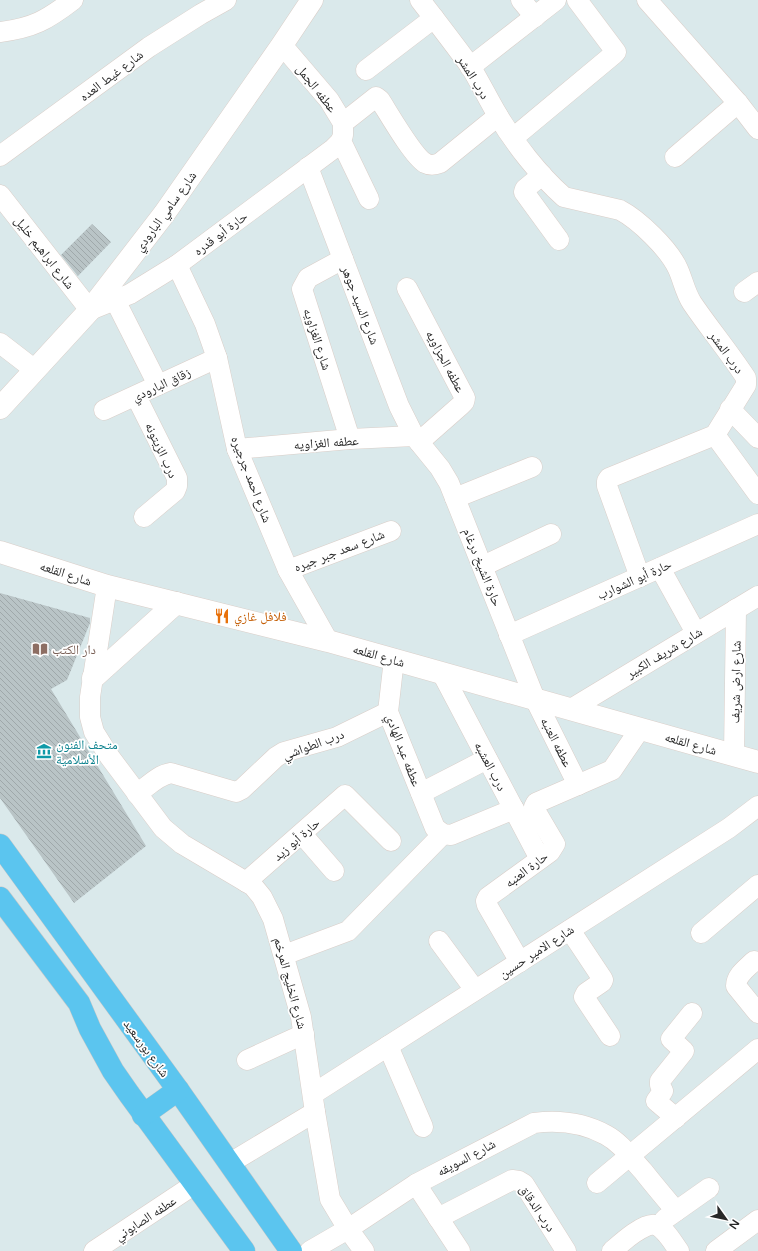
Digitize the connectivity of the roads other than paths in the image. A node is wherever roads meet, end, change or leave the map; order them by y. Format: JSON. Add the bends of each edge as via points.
{"nodes":[{"id":1,"x":73,"y":0,"type":"edge"},
{"id":2,"x":226,"y":0,"type":"edge"},
{"id":3,"x":312,"y":0,"type":"edge"},
{"id":4,"x":522,"y":0,"type":"edge"},
{"id":5,"x":556,"y":0,"type":"edge"},
{"id":6,"x":577,"y":0,"type":"edge"},
{"id":7,"x":647,"y":0,"type":"edge"},
{"id":8,"x":426,"y":5,"type":"edge"},
{"id":9,"x":51,"y":7,"type":"edge"},
{"id":10,"x":535,"y":17,"type":"junction"},
{"id":11,"x":0,"y":32,"type":"edge"},
{"id":12,"x":282,"y":45,"type":"junction"},
{"id":13,"x":470,"y":67,"type":"junction"},
{"id":14,"x":366,"y":70,"type":"dead end"},
{"id":15,"x":738,"y":103,"type":"junction"},
{"id":16,"x":498,"y":116,"type":"junction"},
{"id":17,"x":758,"y":129,"type":"edge"},
{"id":18,"x":342,"y":132,"type":"junction"},
{"id":19,"x":512,"y":138,"type":"junction"},
{"id":20,"x":0,"y":156,"type":"edge"},
{"id":21,"x":674,"y":157,"type":"dead end"},
{"id":22,"x":308,"y":167,"type":"junction"},
{"id":23,"x":542,"y":175,"type":"junction"},
{"id":24,"x":0,"y":195,"type":"edge"},
{"id":25,"x":369,"y":199,"type":"dead end"},
{"id":26,"x":559,"y":240,"type":"dead end"},
{"id":27,"x":343,"y":259,"type":"junction"},
{"id":28,"x":177,"y":265,"type":"junction"},
{"id":29,"x":406,"y":288,"type":"dead end"},
{"id":30,"x":115,"y":300,"type":"junction"},
{"id":31,"x":90,"y":310,"type":"junction"},
{"id":32,"x":0,"y":343,"type":"edge"},
{"id":33,"x":217,"y":358,"type":"junction"},
{"id":34,"x":35,"y":370,"type":"junction"},
{"id":35,"x":158,"y":385,"type":"junction"},
{"id":36,"x":136,"y":396,"type":"junction"},
{"id":37,"x":0,"y":408,"type":"edge"},
{"id":38,"x":730,"y":409,"type":"junction"},
{"id":39,"x":104,"y":410,"type":"dead end"},
{"id":40,"x":715,"y":435,"type":"junction"},
{"id":41,"x":758,"y":438,"type":"edge"},
{"id":42,"x":350,"y":439,"type":"junction"},
{"id":43,"x":417,"y":439,"type":"junction"},
{"id":44,"x":238,"y":449,"type":"junction"},
{"id":45,"x":532,"y":467,"type":"dead end"},
{"id":46,"x":758,"y":494,"type":"edge"},
{"id":47,"x":455,"y":498,"type":"junction"},
{"id":48,"x":144,"y":517,"type":"dead end"},
{"id":49,"x":758,"y":524,"type":"edge"},
{"id":50,"x":391,"y":531,"type":"dead end"},
{"id":51,"x":551,"y":534,"type":"dead end"},
{"id":52,"x":0,"y":552,"type":"edge"},
{"id":53,"x":483,"y":566,"type":"junction"},
{"id":54,"x":660,"y":568,"type":"junction"},
{"id":55,"x":288,"y":570,"type":"junction"},
{"id":56,"x":640,"y":577,"type":"junction"},
{"id":57,"x":106,"y":586,"type":"junction"},
{"id":58,"x":758,"y":596,"type":"edge"},
{"id":59,"x":176,"y":603,"type":"junction"},
{"id":60,"x":736,"y":609,"type":"junction"},
{"id":61,"x":696,"y":633,"type":"junction"},
{"id":62,"x":510,"y":635,"type":"junction"},
{"id":63,"x":328,"y":641,"type":"junction"},
{"id":64,"x":394,"y":659,"type":"junction"},
{"id":65,"x":442,"y":673,"type":"junction"},
{"id":66,"x":93,"y":678,"type":"junction"},
{"id":67,"x":535,"y":699,"type":"junction"},
{"id":68,"x":571,"y":709,"type":"junction"},
{"id":69,"x":388,"y":712,"type":"junction"},
{"id":70,"x":640,"y":729,"type":"junction"},
{"id":71,"x":734,"y":755,"type":"junction"},
{"id":72,"x":487,"y":759,"type":"junction"},
{"id":73,"x":758,"y":762,"type":"edge"},
{"id":74,"x":578,"y":785,"type":"junction"},
{"id":75,"x":421,"y":793,"type":"junction"},
{"id":76,"x":137,"y":794,"type":"junction"},
{"id":77,"x":758,"y":806,"type":"edge"},
{"id":78,"x":514,"y":809,"type":"junction"},
{"id":79,"x":302,"y":834,"type":"junction"},
{"id":80,"x":443,"y":834,"type":"junction"},
{"id":81,"x":391,"y":841,"type":"dead end"},
{"id":82,"x":0,"y":846,"type":"edge"},
{"id":83,"x":540,"y":859,"type":"junction"},
{"id":84,"x":334,"y":872,"type":"dead end"},
{"id":85,"x":246,"y":882,"type":"junction"},
{"id":86,"x":758,"y":885,"type":"edge"},
{"id":87,"x":0,"y":898,"type":"edge"},
{"id":88,"x":570,"y":930,"type":"junction"},
{"id":89,"x":701,"y":933,"type":"dead end"},
{"id":90,"x":439,"y":941,"type":"dead end"},
{"id":91,"x":284,"y":955,"type":"junction"},
{"id":92,"x":754,"y":961,"type":"dead end"},
{"id":93,"x":520,"y":962,"type":"junction"},
{"id":94,"x":475,"y":990,"type":"junction"},
{"id":95,"x":692,"y":1013,"type":"dead end"},
{"id":96,"x":758,"y":1013,"type":"edge"},
{"id":97,"x":304,"y":1034,"type":"junction"},
{"id":98,"x":610,"y":1036,"type":"dead end"},
{"id":99,"x":388,"y":1046,"type":"junction"},
{"id":100,"x":758,"y":1049,"type":"edge"},
{"id":101,"x":247,"y":1060,"type":"dead end"},
{"id":102,"x":178,"y":1090,"type":"junction"},
{"id":103,"x":314,"y":1103,"type":"junction"},
{"id":104,"x":143,"y":1114,"type":"junction"},
{"id":105,"x":676,"y":1118,"type":"junction"},
{"id":106,"x":424,"y":1127,"type":"dead end"},
{"id":107,"x":629,"y":1156,"type":"junction"},
{"id":108,"x":230,"y":1163,"type":"junction"},
{"id":109,"x":597,"y":1183,"type":"dead end"},
{"id":110,"x":196,"y":1184,"type":"junction"},
{"id":111,"x":416,"y":1184,"type":"junction"},
{"id":112,"x":709,"y":1188,"type":"dead end"},
{"id":113,"x":676,"y":1211,"type":"junction"},
{"id":114,"x":438,"y":1218,"type":"junction"},
{"id":115,"x":758,"y":1220,"type":"edge"},
{"id":116,"x":655,"y":1226,"type":"junction"},
{"id":117,"x":348,"y":1229,"type":"junction"},
{"id":118,"x":94,"y":1251,"type":"edge"},
{"id":119,"x":244,"y":1251,"type":"edge"},
{"id":120,"x":291,"y":1251,"type":"edge"},
{"id":121,"x":310,"y":1251,"type":"edge"},
{"id":122,"x":364,"y":1251,"type":"edge"},
{"id":123,"x":460,"y":1251,"type":"edge"},
{"id":124,"x":566,"y":1251,"type":"edge"},
{"id":125,"x":612,"y":1251,"type":"edge"},
{"id":126,"x":679,"y":1251,"type":"edge"},
{"id":127,"x":716,"y":1251,"type":"edge"}],
"edges":[{"from":1,"to":9,"type":"street"},
{"from":2,"to":20,"type":"street","name":"شارع غيط العده","via":[[149,47]]},
{"from":3,"to":12,"type":"street","name":"شارع سامي البارودي"},
{"from":4,"to":10,"type":"street"},
{"from":5,"to":10,"type":"street"},
{"from":6,"to":19,"type":"street","via":[[616,52]]},
{"from":7,"to":15,"type":"street"},
{"from":8,"to":13,"type":"street","name":"درب المشر"},
{"from":8,"to":14,"type":"street","name":"درب المشر"},
{"from":9,"to":11,"type":"street","via":[[37,24],[19,30]]},
{"from":10,"to":13,"type":"street"},
{"from":12,"to":18,"type":"street","name":"عطفه الجمل","via":[[329,100]]},
{"from":12,"to":31,"type":"street","name":"شارع سامي البارودي","via":[[164,214]]},
{"from":13,"to":16,"type":"street","name":"درب المشر"},
{"from":15,"to":17,"type":"street"},
{"from":15,"to":21,"type":"street"},
{"from":16,"to":18,"type":"street","name":"حارة أبو قدره","via":[[440,163],[434,165],[427,164],[413,151],[376,97]]},
{"from":16,"to":19,"type":"street","name":"درب المشر"},
{"from":18,"to":22,"type":"street","name":"حارة أبو قدره"},
{"from":18,"to":25,"type":"street","name":"عطفه الجمل"},
{"from":19,"to":23,"type":"street","name":"درب المشر"},
{"from":22,"to":27,"type":"street","name":"شارع السيد جوهر"},
{"from":22,"to":28,"type":"street","name":"حارة أبو قدره"},
{"from":23,"to":26,"type":"street","via":[[524,192]]},
{"from":23,"to":38,"type":"street","name":"درب المشر","via":[[564,197],[628,214],[665,249],[677,267],[691,302],[746,378],[746,385]]},
{"from":24,"to":31,"type":"street","name":"شارع ابراهيم خليل"},
{"from":27,"to":42,"type":"street","name":"شارع الغزاويه","via":[[308,278],[302,289]]},
{"from":27,"to":43,"type":"street","name":"شارع السيد جوهر","via":[[399,406]]},
{"from":28,"to":30,"type":"street","name":"حارة أبو قدره","via":[[130,294]]},
{"from":28,"to":33,"type":"street","name":"شارع احمد جرجيره","via":[[205,324]]},
{"from":29,"to":43,"type":"street","name":"عطفه الجزاويه","via":[[465,398],[461,406]]},
{"from":30,"to":31,"type":"street","name":"حارة أبو قدره"},
{"from":30,"to":35,"type":"street"},
{"from":31,"to":34,"type":"street","name":"شارع سامي البارودي"},
{"from":32,"to":34,"type":"street"},
{"from":33,"to":35,"type":"street","name":"زقاق البارودي"},
{"from":33,"to":44,"type":"street","name":"شارع احمد جرجيره"},
{"from":34,"to":37,"type":"street","name":"شارع سامي البارودي"},
{"from":35,"to":36,"type":"street","name":"زقاق البارودي"},
{"from":36,"to":39,"type":"street","name":"زقاق البارودي"},
{"from":36,"to":48,"type":"street","name":"درب الزيتونه","via":[[177,478],[175,490]]},
{"from":38,"to":40,"type":"street","name":"درب المشر"},
{"from":38,"to":41,"type":"street"},
{"from":40,"to":46,"type":"street"},
{"from":40,"to":56,"type":"street","via":[[607,481]]},
{"from":42,"to":43,"type":"street","name":"عطفه الغزاويه"},
{"from":42,"to":44,"type":"street","name":"عطفه الغزاويه"},
{"from":43,"to":47,"type":"street","name":"حارة الشيخ درغام","via":[[440,468]]},
{"from":44,"to":55,"type":"street","name":"شارع احمد جرجيره"},
{"from":45,"to":47,"type":"street"},
{"from":47,"to":53,"type":"street","name":"حارة الشيخ درغام"},
{"from":49,"to":54,"type":"street","name":"حارة أبو الشوارب"},
{"from":50,"to":55,"type":"street","name":"شارع سعد جبر جيره"},
{"from":51,"to":53,"type":"street"},
{"from":52,"to":57,"type":"street","name":"شارع القلعه"},
{"from":53,"to":62,"type":"street","name":"حارة الشيخ درغام"},
{"from":54,"to":56,"type":"street","name":"حارة أبو الشوارب"},
{"from":54,"to":61,"type":"street"},
{"from":55,"to":63,"type":"street","name":"شارع احمد جرجيره"},
{"from":56,"to":62,"type":"street","name":"حارة أبو الشوارب"},
{"from":57,"to":59,"type":"street","name":"شارع القلعه"},
{"from":57,"to":66,"type":"street","name":"شارع الخليج المرخم"},
{"from":58,"to":60,"type":"street","name":"شارع شريف الكبير"},
{"from":59,"to":63,"type":"street","name":"شارع القلعه"},
{"from":59,"to":66,"type":"street"},
{"from":60,"to":61,"type":"street","name":"شارع شريف الكبير"},
{"from":60,"to":71,"type":"street","name":"شارع ارض شريف"},
{"from":61,"to":68,"type":"street","name":"شارع شريف الكبير"},
{"from":62,"to":67,"type":"street","name":"حارة الشيخ درغام"},
{"from":63,"to":64,"type":"street","name":"شارع القلعه"},
{"from":64,"to":65,"type":"street","name":"شارع القلعه"},
{"from":64,"to":69,"type":"street","name":"عطفه عبد الهادي"},
{"from":65,"to":67,"type":"street","name":"شارع القلعه"},
{"from":65,"to":72,"type":"street","name":"درب العشبه"},
{"from":66,"to":76,"type":"street","name":"شارع الخليج المرخم","via":[[90,717],[94,732]]},
{"from":67,"to":68,"type":"street","name":"شارع القلعه"},
{"from":67,"to":74,"type":"street","name":"عطفه العنبه"},
{"from":68,"to":70,"type":"street","name":"شارع القلعه"},
{"from":69,"to":75,"type":"street","name":"عطفه عبد الهادي"},
{"from":69,"to":76,"type":"street","name":"درب الطواشي","via":[[337,736],[284,752],[236,792],[171,773],[159,777]]},
{"from":70,"to":71,"type":"street","name":"شارع القلعه"},
{"from":70,"to":74,"type":"street","name":"حارة العنبه","via":[[612,770]]},
{"from":71,"to":73,"type":"street","name":"شارع القلعه"},
{"from":72,"to":75,"type":"street","name":"عطفه عبد الهادي"},
{"from":72,"to":78,"type":"street","name":"درب العشبه"},
{"from":74,"to":83,"type":"street","name":"حارة العنبه","via":[[536,802],[535,810],[555,844],[550,852]]},
{"from":75,"to":80,"type":"street","name":"عطفه عبد الهادي","via":[[435,828]]},
{"from":76,"to":85,"type":"street","name":"شارع الخليج المرخم","via":[[163,828],[182,844]]},
{"from":77,"to":88,"type":"street","name":"شارع الامير حسين","via":[[729,828]]},
{"from":78,"to":80,"type":"street","via":[[451,835]]},
{"from":78,"to":83,"type":"street","name":"درب العشبه"},
{"from":79,"to":81,"type":"street","name":"حارة أبو زيد","via":[[345,795]]},
{"from":79,"to":84,"type":"street"},
{"from":79,"to":85,"type":"street","name":"حارة أبو زيد"},
{"from":80,"to":91,"type":"street","via":[[348,931]]},
{"from":82,"to":102,"type":"main road","name":"شارع بورسعيد"},
{"from":83,"to":93,"type":"street","name":"حارة العنبه","via":[[486,900]]},
{"from":85,"to":91,"type":"street","name":"شارع الخليج المرخم","via":[[262,896],[274,919]]},
{"from":86,"to":89,"type":"street"},
{"from":87,"to":104,"type":"main road","via":[[79,1003],[113,1071]]},
{"from":88,"to":93,"type":"street","name":"شارع الامير حسين"},
{"from":88,"to":98,"type":"street","via":[[603,980],[584,997]]},
{"from":90,"to":94,"type":"street"},
{"from":91,"to":97,"type":"street","name":"شارع الخليج المرخم"},
{"from":92,"to":96,"type":"street","via":[[738,977],[736,986]]},
{"from":93,"to":94,"type":"street","name":"شارع الامير حسين"},
{"from":94,"to":99,"type":"street","name":"شارع الامير حسين"},
{"from":95,"to":105,"type":"street","via":[[671,1039],[684,1051],[660,1081],[663,1091],[656,1101]]},
{"from":97,"to":101,"type":"street"},
{"from":97,"to":103,"type":"street","name":"شارع الخليج المرخم"},
{"from":99,"to":103,"type":"street","name":"شارع الامير حسين"},
{"from":99,"to":106,"type":"street"},
{"from":100,"to":105,"type":"street"},
{"from":102,"to":104,"type":"main road"},
{"from":102,"to":108,"type":"main road","name":"شارع بورسعيد"},
{"from":103,"to":108,"type":"street","name":"شارع الامير حسين"},
{"from":103,"to":117,"type":"street","name":"شارع الخليج المرخم","via":[[330,1199]]},
{"from":104,"to":110,"type":"main road"},
{"from":105,"to":107,"type":"street"},
{"from":107,"to":109,"type":"street"},
{"from":107,"to":111,"type":"street","name":"شارع السويقه","via":[[619,1144],[593,1129],[579,1124],[534,1122]]},
{"from":107,"to":113,"type":"street","name":"شارع السويقه"},
{"from":108,"to":120,"type":"main road","name":"شارع بورسعيد"},
{"from":110,"to":118,"type":"street","name":"عطفه الصابوني"},
{"from":110,"to":119,"type":"main road"},
{"from":111,"to":114,"type":"street"},
{"from":111,"to":117,"type":"street","name":"شارع السويقه"},
{"from":112,"to":113,"type":"street"},
{"from":113,"to":116,"type":"street"},
{"from":114,"to":123,"type":"street"},
{"from":114,"to":124,"type":"street","name":"درب الدقاق","via":[[512,1180],[519,1181],[524,1184]]},
{"from":115,"to":127,"type":"street"},
{"from":116,"to":125,"type":"street","via":[[648,1225]]},
{"from":116,"to":126,"type":"street","via":[[663,1231]]},
{"from":117,"to":121,"type":"street","name":"شارع السويقه"},
{"from":117,"to":122,"type":"street","name":"شارع الخليج المرخم"}]}
